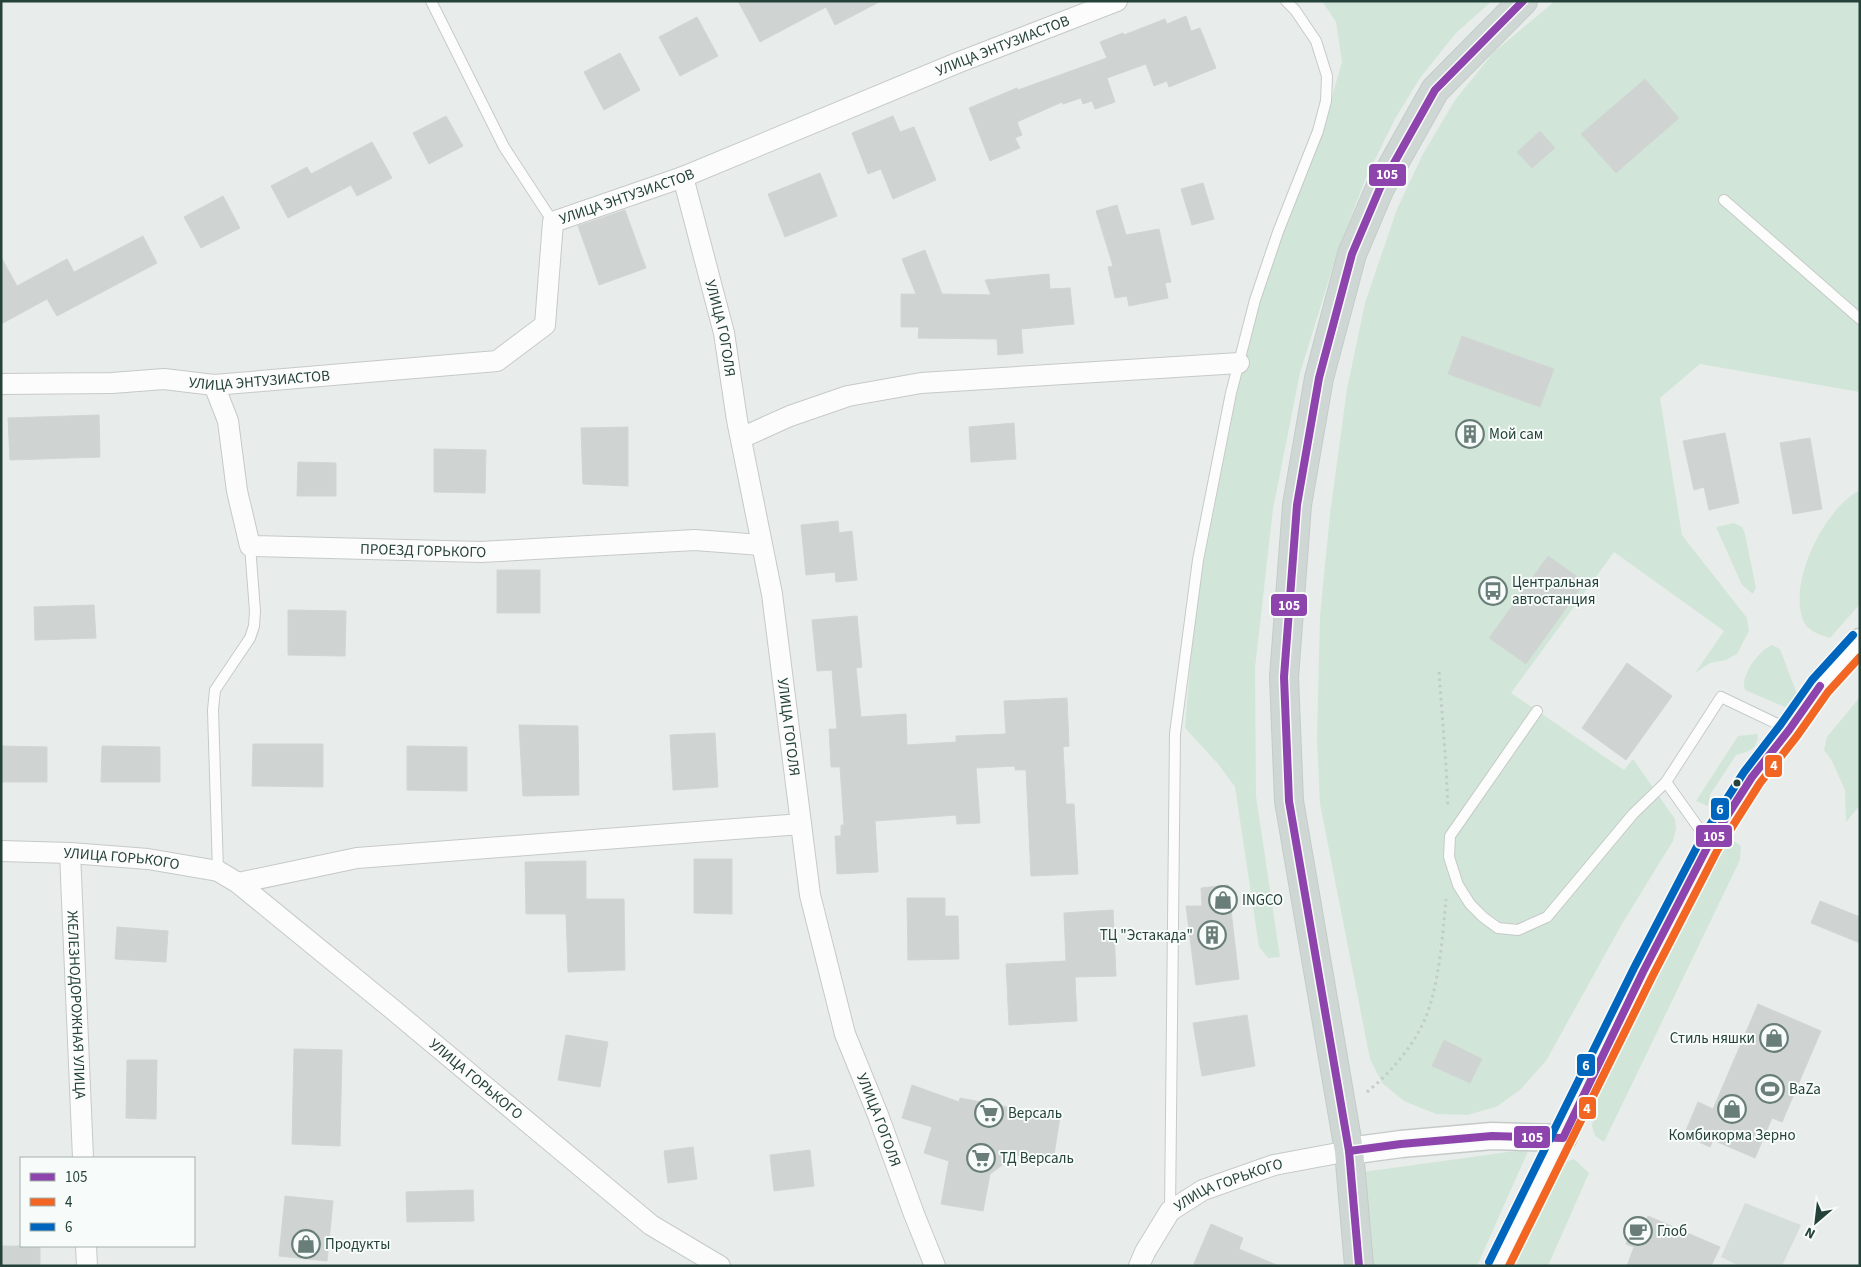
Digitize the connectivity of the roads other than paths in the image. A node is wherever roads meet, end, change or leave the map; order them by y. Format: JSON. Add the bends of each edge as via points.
{"nodes":[{"id":1,"x":432,"y":1,"type":"edge"},
{"id":2,"x":1117,"y":1,"type":"edge"},
{"id":3,"x":1286,"y":1,"type":"edge"},
{"id":4,"x":1523,"y":1,"type":"edge"},
{"id":5,"x":683,"y":177,"type":"junction"},
{"id":6,"x":1724,"y":200,"type":"dead end"},
{"id":7,"x":553,"y":222,"type":"junction"},
{"id":8,"x":1860,"y":318,"type":"edge"},
{"id":9,"x":1239,"y":363,"type":"junction"},
{"id":10,"x":1,"y":384,"type":"edge"},
{"id":11,"x":214,"y":385,"type":"junction"},
{"id":12,"x":741,"y":438,"type":"junction"},
{"id":13,"x":250,"y":546,"type":"junction"},
{"id":14,"x":761,"y":546,"type":"junction"},
{"id":15,"x":1860,"y":642,"type":"edge"},
{"id":16,"x":1537,"y":711,"type":"dead end"},
{"id":17,"x":1789,"y":730,"type":"junction"},
{"id":18,"x":1666,"y":782,"type":"junction"},
{"id":19,"x":801,"y":824,"type":"junction"},
{"id":20,"x":1709,"y":844,"type":"junction"},
{"id":21,"x":1,"y":851,"type":"edge"},
{"id":22,"x":70,"y":853,"type":"junction"},
{"id":23,"x":218,"y":870,"type":"junction"},
{"id":24,"x":238,"y":883,"type":"junction"},
{"id":25,"x":1563,"y":1138,"type":"junction"},
{"id":26,"x":1349,"y":1151,"type":"junction"},
{"id":27,"x":83,"y":1157,"type":"edge"},
{"id":28,"x":1170,"y":1211,"type":"junction"},
{"id":29,"x":86,"y":1247,"type":"edge"},
{"id":30,"x":87,"y":1266,"type":"edge"},
{"id":31,"x":720,"y":1266,"type":"edge"},
{"id":32,"x":935,"y":1266,"type":"edge"},
{"id":33,"x":1139,"y":1266,"type":"edge"},
{"id":34,"x":1359,"y":1266,"type":"edge"},
{"id":35,"x":1498,"y":1266,"type":"edge"}],
"edges":[{"from":1,"to":7,"type":"lane","via":[[504,147]]},
{"from":2,"to":5,"type":"street","name":"УЛИЦА ЭНТУЗИАСТОВ","via":[[957,63]]},
{"from":3,"to":9,"type":"lane","via":[[1316,41],[1327,76],[1326,102],[1255,300]]},
{"from":4,"to":26,"type":"main road","via":[[1435,90],[1380,188],[1352,254],[1344,282],[1320,378],[1297,505],[1284,677],[1289,801]]},
{"from":5,"to":7,"type":"street","name":"УЛИЦА ЭНТУЗИАСТОВ"},
{"from":5,"to":12,"type":"street","name":"УЛИЦА ГОГОЛЯ","via":[[724,333]]},
{"from":6,"to":8,"type":"lane"},
{"from":7,"to":11,"type":"street","name":"УЛИЦА ЭНТУЗИАСТОВ","via":[[545,325],[498,361]]},
{"from":9,"to":12,"type":"street","via":[[921,382],[848,396],[790,416]]},
{"from":9,"to":28,"type":"lane","via":[[1198,560],[1175,734]]},
{"from":10,"to":11,"type":"street","name":"УЛИЦА ЭНТУЗИАСТОВ","via":[[164,380]]},
{"from":11,"to":13,"type":"street","via":[[228,421],[237,491]]},
{"from":12,"to":14,"type":"street","name":"УЛИЦА ГОГОЛЯ"},
{"from":13,"to":14,"type":"street","name":"ПРОЕЗД ГОРЬКОГО","via":[[481,552],[696,540]]},
{"from":13,"to":23,"type":"lane","via":[[254,626],[250,638],[215,690],[213,710]]},
{"from":14,"to":19,"type":"street","name":"УЛИЦА ГОГОЛЯ","via":[[772,594]]},
{"from":15,"to":17,"type":"street","via":[[1820,686]]},
{"from":16,"to":18,"type":"lane","via":[[1450,836],[1449,858],[1458,885],[1470,904],[1498,928],[1518,930],[1547,917],[1633,814]]},
{"from":17,"to":18,"type":"lane","via":[[1721,697]]},
{"from":17,"to":20,"type":"street","via":[[1752,777]]},
{"from":18,"to":20,"type":"lane"},
{"from":19,"to":24,"type":"street","via":[[357,858]]},
{"from":19,"to":32,"type":"street","name":"УЛИЦА ГОГОЛЯ","via":[[810,894],[846,1034]]},
{"from":20,"to":25,"type":"street"},
{"from":21,"to":22,"type":"street","name":"УЛИЦА ГОРЬКОГО"},
{"from":22,"to":23,"type":"street","name":"УЛИЦА ГОРЬКОГО","via":[[148,859]]},
{"from":22,"to":27,"type":"street","name":"ЖЕЛЕЗНОДОРОЖНАЯ УЛИЦА"},
{"from":23,"to":24,"type":"street","name":"УЛИЦА ГОРЬКОГО"},
{"from":24,"to":31,"type":"street","name":"УЛИЦА ГОРЬКОГО","via":[[651,1225]]},
{"from":25,"to":26,"type":"street","via":[[1492,1136]]},
{"from":25,"to":35,"type":"street"},
{"from":26,"to":28,"type":"street","name":"УЛИЦА ГОРЬКОГО","via":[[1274,1165],[1203,1190]]},
{"from":26,"to":34,"type":"main road"},
{"from":28,"to":33,"type":"street","name":"УЛИЦА ГОРЬКОГО"},
{"from":29,"to":30,"type":"street"}]}
